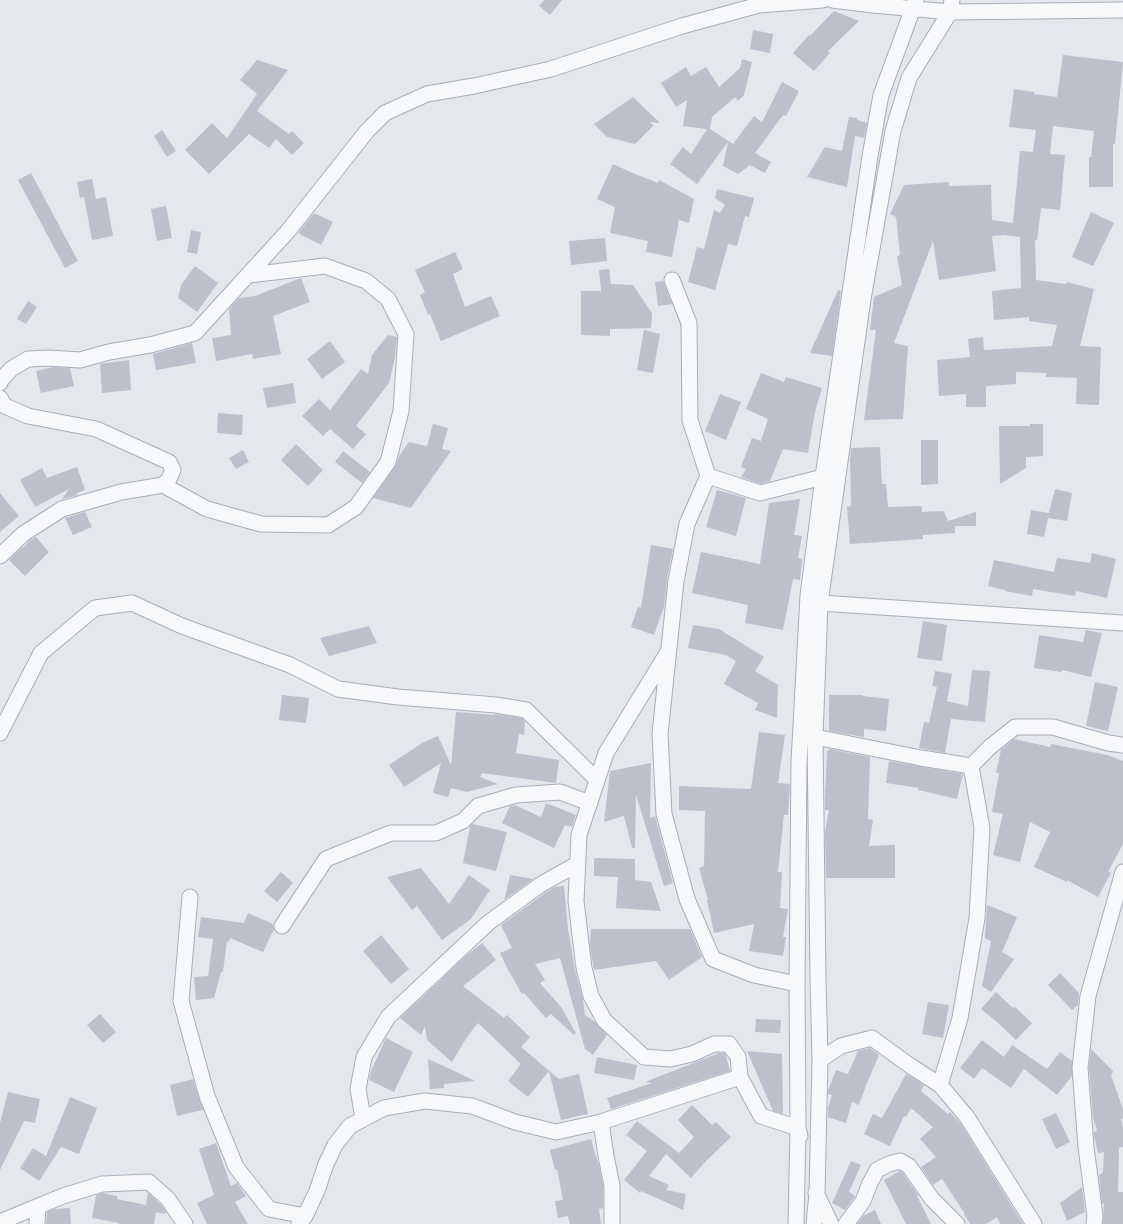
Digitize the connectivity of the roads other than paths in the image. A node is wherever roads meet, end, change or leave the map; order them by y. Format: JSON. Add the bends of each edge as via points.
{"nodes":[{"id":1,"x":823,"y":0,"type":"edge"},
{"id":2,"x":832,"y":0,"type":"edge"},
{"id":3,"x":915,"y":4,"type":"edge"},
{"id":4,"x":951,"y":6,"type":"edge"},
{"id":5,"x":1123,"y":10,"type":"edge"},
{"id":6,"x":249,"y":276,"type":"junction"},
{"id":7,"x":672,"y":280,"type":"dead end"},
{"id":8,"x":0,"y":383,"type":"edge"},
{"id":9,"x":0,"y":398,"type":"edge"},
{"id":10,"x":838,"y":473,"type":"junction"},
{"id":11,"x":708,"y":476,"type":"junction"},
{"id":12,"x":823,"y":477,"type":"junction"},
{"id":13,"x":163,"y":485,"type":"junction"},
{"id":14,"x":0,"y":556,"type":"edge"},
{"id":15,"x":820,"y":603,"type":"junction"},
{"id":16,"x":1123,"y":622,"type":"edge"},
{"id":17,"x":670,"y":648,"type":"junction"},
{"id":18,"x":0,"y":732,"type":"edge"},
{"id":19,"x":815,"y":737,"type":"junction"},
{"id":20,"x":1123,"y":745,"type":"edge"},
{"id":21,"x":971,"y":766,"type":"junction"},
{"id":22,"x":597,"y":780,"type":"junction"},
{"id":23,"x":590,"y":803,"type":"junction"},
{"id":24,"x":577,"y":864,"type":"junction"},
{"id":25,"x":1123,"y":872,"type":"edge"},
{"id":26,"x":190,"y":898,"type":"dead end"},
{"id":27,"x":282,"y":926,"type":"dead end"},
{"id":28,"x":797,"y":984,"type":"junction"},
{"id":29,"x":820,"y":1060,"type":"junction"},
{"id":30,"x":740,"y":1077,"type":"junction"},
{"id":31,"x":940,"y":1085,"type":"junction"},
{"id":32,"x":363,"y":1118,"type":"junction"},
{"id":33,"x":601,"y":1122,"type":"junction"},
{"id":34,"x":798,"y":1128,"type":"junction"},
{"id":35,"x":817,"y":1194,"type":"junction"},
{"id":36,"x":38,"y":1207,"type":"junction"},
{"id":37,"x":302,"y":1220,"type":"edge"},
{"id":38,"x":179,"y":1221,"type":"edge"},
{"id":39,"x":0,"y":1222,"type":"edge"},
{"id":40,"x":37,"y":1224,"type":"edge"},
{"id":41,"x":612,"y":1224,"type":"edge"},
{"id":42,"x":796,"y":1224,"type":"edge"},
{"id":43,"x":814,"y":1224,"type":"edge"},
{"id":44,"x":832,"y":1224,"type":"edge"},
{"id":45,"x":846,"y":1224,"type":"edge"},
{"id":46,"x":957,"y":1224,"type":"edge"},
{"id":47,"x":1034,"y":1224,"type":"edge"},
{"id":48,"x":1094,"y":1224,"type":"edge"}],
"edges":[{"from":1,"to":6,"type":"street","via":[[759,5],[682,26],[551,69],[426,94],[385,113],[367,131]]},
{"from":2,"to":3,"type":"street"},
{"from":3,"to":4,"type":"street"},
{"from":3,"to":12,"type":"street","via":[[880,103]]},
{"from":4,"to":5,"type":"street"},
{"from":4,"to":10,"type":"street","via":[[909,78],[893,131],[863,299]]},
{"from":6,"to":8,"type":"street","via":[[195,333],[80,360],[28,359],[11,369]]},
{"from":6,"to":13,"type":"street","via":[[325,266],[366,281],[388,299],[406,334],[401,411],[388,462],[356,507],[328,525],[261,524],[207,509]]},
{"from":7,"to":11,"type":"street","via":[[689,323],[690,420]]},
{"from":9,"to":13,"type":"street","via":[[5,406],[28,416],[96,429],[168,462],[173,470]]},
{"from":10,"to":12,"type":"street"},
{"from":10,"to":15,"type":"street"},
{"from":11,"to":12,"type":"street","via":[[760,493]]},
{"from":11,"to":17,"type":"street","via":[[687,524],[676,581]]},
{"from":12,"to":28,"type":"street","via":[[808,596],[799,762]]},
{"from":13,"to":14,"type":"street","via":[[121,492],[62,509],[22,534]]},
{"from":15,"to":16,"type":"street"},
{"from":15,"to":19,"type":"street"},
{"from":17,"to":22,"type":"street","via":[[606,753]]},
{"from":17,"to":28,"type":"street","via":[[660,734],[664,814],[687,899],[713,959],[754,975]]},
{"from":18,"to":22,"type":"street","via":[[41,653],[95,608],[132,603],[182,626],[290,666],[338,689],[526,710]]},
{"from":19,"to":21,"type":"street"},
{"from":19,"to":29,"type":"street"},
{"from":20,"to":21,"type":"street","via":[[1053,727],[1016,727]]},
{"from":21,"to":31,"type":"street","via":[[982,828],[977,918],[960,1018]]},
{"from":22,"to":23,"type":"street"},
{"from":23,"to":24,"type":"street","via":[[578,835]]},
{"from":23,"to":27,"type":"street","via":[[560,792],[516,795],[478,806],[463,821],[436,833],[391,833],[326,859]]},
{"from":24,"to":30,"type":"street","via":[[576,901],[584,968],[591,996],[604,1020],[644,1057],[670,1059],[692,1054],[714,1044],[729,1044],[738,1057]]},
{"from":24,"to":32,"type":"street","via":[[540,885],[488,923],[388,1017],[364,1057],[358,1089]]},
{"from":25,"to":48,"type":"street","via":[[1088,996],[1080,1068]]},
{"from":26,"to":37,"type":"street","via":[[181,1001],[207,1096],[236,1167],[269,1209]]},
{"from":28,"to":34,"type":"street"},
{"from":29,"to":31,"type":"street","via":[[841,1046],[872,1038]]},
{"from":29,"to":35,"type":"street"},
{"from":30,"to":33,"type":"street"},
{"from":30,"to":34,"type":"street","via":[[761,1116]]},
{"from":31,"to":47,"type":"street","via":[[967,1117]]},
{"from":32,"to":33,"type":"street","via":[[384,1108],[425,1101],[472,1106],[515,1122],[556,1132]]},
{"from":32,"to":37,"type":"street","via":[[350,1126],[334,1145],[317,1191]]},
{"from":33,"to":41,"type":"street","via":[[612,1186]]},
{"from":34,"to":35,"type":"street"},
{"from":34,"to":42,"type":"street"},
{"from":35,"to":43,"type":"street"},
{"from":35,"to":44,"type":"street"},
{"from":36,"to":38,"type":"street","via":[[102,1184],[149,1182],[168,1199]]},
{"from":36,"to":39,"type":"street"},
{"from":36,"to":40,"type":"street"},
{"from":45,"to":46,"type":"street","via":[[863,1201],[877,1170],[900,1162],[909,1166],[932,1198]]}]}
